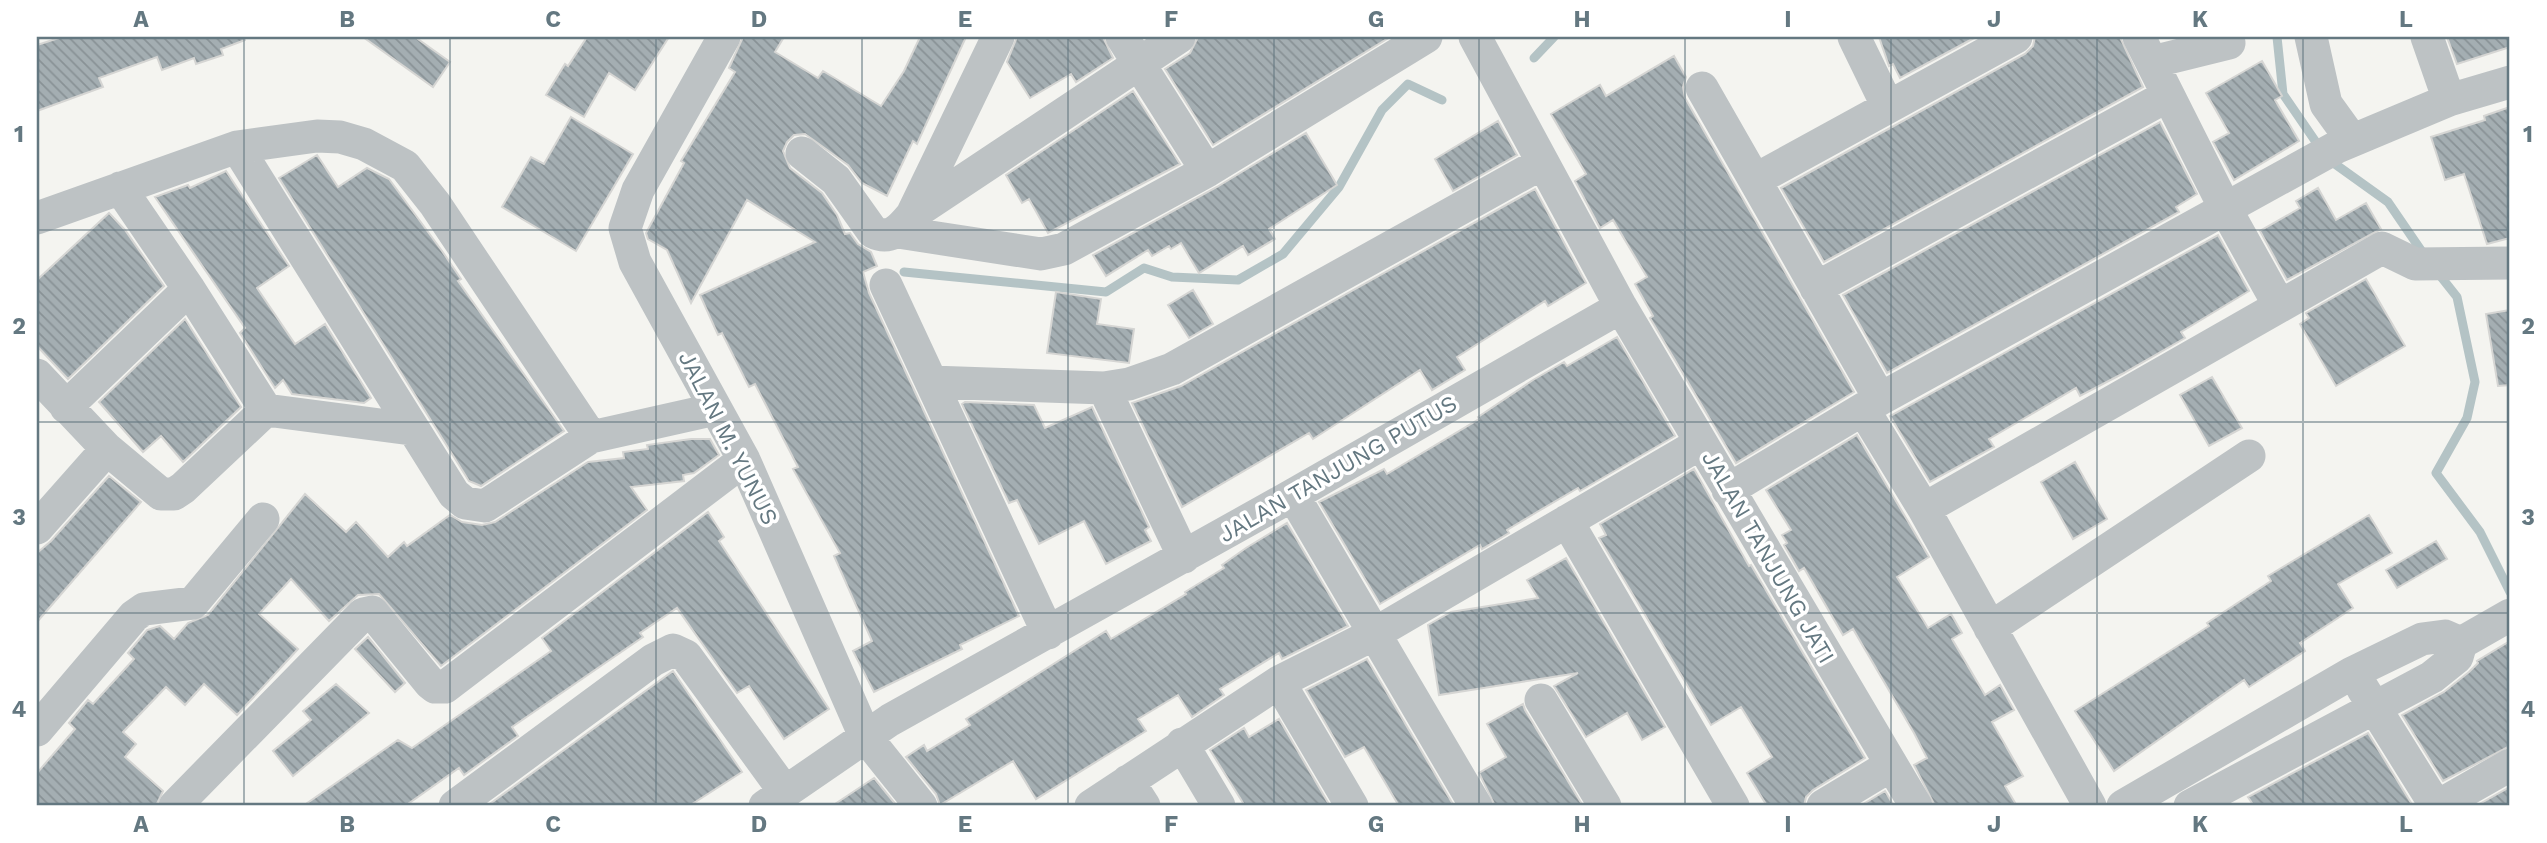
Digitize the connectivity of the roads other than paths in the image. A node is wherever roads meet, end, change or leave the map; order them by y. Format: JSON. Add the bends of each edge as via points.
{"nodes":[{"id":1,"x":724,"y":37,"type":"edge"},
{"id":2,"x":998,"y":37,"type":"edge"},
{"id":3,"x":1179,"y":37,"type":"edge"},
{"id":4,"x":1426,"y":37,"type":"edge"},
{"id":5,"x":1475,"y":37,"type":"edge"},
{"id":6,"x":1854,"y":37,"type":"edge"},
{"id":7,"x":2311,"y":37,"type":"edge"},
{"id":8,"x":2427,"y":37,"type":"edge"},
{"id":9,"x":2005,"y":39,"type":"edge"},
{"id":10,"x":2229,"y":43,"type":"dead end"},
{"id":11,"x":1130,"y":50,"type":"edge"},
{"id":12,"x":2146,"y":50,"type":"edge"},
{"id":13,"x":2510,"y":82,"type":"edge"},
{"id":14,"x":1702,"y":89,"type":"dead end"},
{"id":15,"x":2167,"y":96,"type":"junction"},
{"id":16,"x":2449,"y":100,"type":"junction"},
{"id":17,"x":1888,"y":107,"type":"junction"},
{"id":18,"x":237,"y":147,"type":"junction"},
{"id":19,"x":2334,"y":149,"type":"junction"},
{"id":20,"x":802,"y":153,"type":"dead end"},
{"id":21,"x":1542,"y":163,"type":"junction"},
{"id":22,"x":1207,"y":171,"type":"junction"},
{"id":23,"x":1755,"y":180,"type":"junction"},
{"id":24,"x":120,"y":188,"type":"junction"},
{"id":25,"x":2225,"y":208,"type":"junction"},
{"id":26,"x":37,"y":218,"type":"edge"},
{"id":27,"x":905,"y":224,"type":"junction"},
{"id":28,"x":2510,"y":263,"type":"edge"},
{"id":29,"x":886,"y":285,"type":"dead end"},
{"id":30,"x":1816,"y":288,"type":"junction"},
{"id":31,"x":189,"y":289,"type":"junction"},
{"id":32,"x":2279,"y":305,"type":"junction"},
{"id":33,"x":1620,"y":306,"type":"junction"},
{"id":34,"x":37,"y":375,"type":"edge"},
{"id":35,"x":931,"y":382,"type":"junction"},
{"id":36,"x":1104,"y":388,"type":"junction"},
{"id":37,"x":1872,"y":404,"type":"junction"},
{"id":38,"x":66,"y":407,"type":"junction"},
{"id":39,"x":716,"y":409,"type":"junction"},
{"id":40,"x":266,"y":410,"type":"junction"},
{"id":41,"x":411,"y":429,"type":"junction"},
{"id":42,"x":591,"y":438,"type":"junction"},
{"id":43,"x":1701,"y":443,"type":"junction"},
{"id":44,"x":107,"y":449,"type":"junction"},
{"id":45,"x":2249,"y":456,"type":"dead end"},
{"id":46,"x":744,"y":460,"type":"junction"},
{"id":47,"x":1728,"y":490,"type":"junction"},
{"id":48,"x":1293,"y":495,"type":"junction"},
{"id":49,"x":1924,"y":509,"type":"junction"},
{"id":50,"x":263,"y":519,"type":"dead end"},
{"id":51,"x":1567,"y":521,"type":"junction"},
{"id":52,"x":37,"y":528,"type":"edge"},
{"id":53,"x":1184,"y":556,"type":"junction"},
{"id":54,"x":2510,"y":615,"type":"edge"},
{"id":55,"x":1990,"y":628,"type":"junction"},
{"id":56,"x":1048,"y":633,"type":"junction"},
{"id":57,"x":1374,"y":634,"type":"junction"},
{"id":58,"x":2461,"y":643,"type":"junction"},
{"id":59,"x":2352,"y":673,"type":"junction"},
{"id":60,"x":1279,"y":682,"type":"junction"},
{"id":61,"x":1542,"y":700,"type":"dead end"},
{"id":62,"x":2375,"y":706,"type":"junction"},
{"id":63,"x":37,"y":730,"type":"edge"},
{"id":64,"x":865,"y":736,"type":"junction"},
{"id":65,"x":1182,"y":744,"type":"junction"},
{"id":66,"x":1891,"y":765,"type":"junction"},
{"id":67,"x":2510,"y":765,"type":"edge"},
{"id":68,"x":1136,"y":793,"type":"edge"},
{"id":69,"x":775,"y":799,"type":"edge"},
{"id":70,"x":175,"y":806,"type":"edge"},
{"id":71,"x":454,"y":806,"type":"edge"},
{"id":72,"x":921,"y":806,"type":"edge"},
{"id":73,"x":1091,"y":806,"type":"edge"},
{"id":74,"x":1219,"y":806,"type":"edge"},
{"id":75,"x":1352,"y":806,"type":"edge"},
{"id":76,"x":1476,"y":806,"type":"edge"},
{"id":77,"x":1605,"y":806,"type":"edge"},
{"id":78,"x":1733,"y":806,"type":"edge"},
{"id":79,"x":1823,"y":806,"type":"edge"},
{"id":80,"x":1916,"y":806,"type":"edge"},
{"id":81,"x":2090,"y":806,"type":"edge"},
{"id":82,"x":2123,"y":806,"type":"edge"},
{"id":83,"x":2190,"y":806,"type":"edge"},
{"id":84,"x":2437,"y":806,"type":"edge"}],
"edges":[{"from":1,"to":39,"type":"street","name":"JALAN M. YUNUS","via":[[638,190],[625,228],[635,261]]},
{"from":2,"to":27,"type":"street"},
{"from":3,"to":11,"type":"street"},
{"from":4,"to":22,"type":"street"},
{"from":5,"to":21,"type":"street"},
{"from":6,"to":17,"type":"street"},
{"from":7,"to":19,"type":"street"},
{"from":8,"to":16,"type":"street"},
{"from":9,"to":17,"type":"street"},
{"from":10,"to":12,"type":"street"},
{"from":11,"to":22,"type":"street"},
{"from":11,"to":27,"type":"street"},
{"from":12,"to":15,"type":"street"},
{"from":13,"to":16,"type":"street"},
{"from":14,"to":23,"type":"street"},
{"from":15,"to":25,"type":"street"},
{"from":15,"to":30,"type":"street"},
{"from":16,"to":19,"type":"street"},
{"from":17,"to":23,"type":"street"},
{"from":18,"to":24,"type":"street"},
{"from":18,"to":41,"type":"street"},
{"from":18,"to":42,"type":"street","via":[[340,137],[405,166]]},
{"from":19,"to":25,"type":"street"},
{"from":20,"to":27,"type":"street","via":[[836,180],[873,232],[883,236]]},
{"from":21,"to":33,"type":"street"},
{"from":21,"to":36,"type":"street","via":[[1172,369]]},
{"from":22,"to":27,"type":"street","via":[[1053,252],[1041,254]]},
{"from":23,"to":30,"type":"street"},
{"from":24,"to":26,"type":"street"},
{"from":24,"to":31,"type":"street"},
{"from":25,"to":32,"type":"street"},
{"from":25,"to":37,"type":"street"},
{"from":28,"to":32,"type":"street","via":[[2415,264],[2382,248]]},
{"from":29,"to":35,"type":"street"},
{"from":30,"to":37,"type":"street"},
{"from":31,"to":38,"type":"street"},
{"from":31,"to":40,"type":"street"},
{"from":32,"to":49,"type":"street"},
{"from":33,"to":43,"type":"street","name":"JALAN TANJUNG JATI"},
{"from":33,"to":48,"type":"street","name":"JALAN TANJUNG PUTUS"},
{"from":34,"to":38,"type":"street"},
{"from":35,"to":36,"type":"street"},
{"from":35,"to":56,"type":"street"},
{"from":36,"to":53,"type":"street"},
{"from":37,"to":47,"type":"street"},
{"from":37,"to":49,"type":"street"},
{"from":38,"to":44,"type":"street"},
{"from":39,"to":42,"type":"street"},
{"from":39,"to":46,"type":"street","name":"JALAN M. YUNUS"},
{"from":40,"to":41,"type":"street"},
{"from":40,"to":44,"type":"street","via":[[174,494],[154,491]]},
{"from":41,"to":42,"type":"street","via":[[454,494],[474,506],[485,506]]},
{"from":43,"to":47,"type":"street","name":"JALAN TANJUNG JATI"},
{"from":43,"to":51,"type":"street"},
{"from":44,"to":52,"type":"street"},
{"from":45,"to":55,"type":"street"},
{"from":46,"to":64,"type":"street","name":"JALAN M. YUNUS"},
{"from":46,"to":70,"type":"street","via":[[445,688],[430,683],[372,612],[363,614]]},
{"from":47,"to":66,"type":"street","name":"JALAN TANJUNG JATI"},
{"from":48,"to":53,"type":"street","name":"JALAN TANJUNG PUTUS"},
{"from":48,"to":57,"type":"street"},
{"from":49,"to":55,"type":"street"},
{"from":50,"to":63,"type":"street","via":[[193,603],[144,610],[134,617]]},
{"from":51,"to":57,"type":"street"},
{"from":51,"to":78,"type":"street"},
{"from":53,"to":56,"type":"street","name":"JALAN TANJUNG PUTUS"},
{"from":54,"to":58,"type":"street"},
{"from":55,"to":81,"type":"street"},
{"from":56,"to":64,"type":"street","name":"JALAN TANJUNG PUTUS"},
{"from":57,"to":60,"type":"street"},
{"from":57,"to":76,"type":"street"},
{"from":58,"to":59,"type":"street","via":[[2445,636],[2422,639]]},
{"from":58,"to":62,"type":"street","via":[[2457,657],[2432,677]]},
{"from":59,"to":62,"type":"street"},
{"from":59,"to":82,"type":"street"},
{"from":60,"to":65,"type":"street"},
{"from":60,"to":75,"type":"street"},
{"from":61,"to":77,"type":"street"},
{"from":62,"to":83,"type":"street"},
{"from":62,"to":84,"type":"street"},
{"from":64,"to":69,"type":"street"},
{"from":64,"to":72,"type":"street","name":"JALAN M. YUNUS"},
{"from":65,"to":68,"type":"street"},
{"from":65,"to":74,"type":"street"},
{"from":66,"to":79,"type":"street"},
{"from":66,"to":80,"type":"street","name":"JALAN TANJUNG JATI"},
{"from":67,"to":84,"type":"street"},
{"from":68,"to":73,"type":"street"},
{"from":69,"to":71,"type":"street","via":[[686,656],[673,650]]}]}
